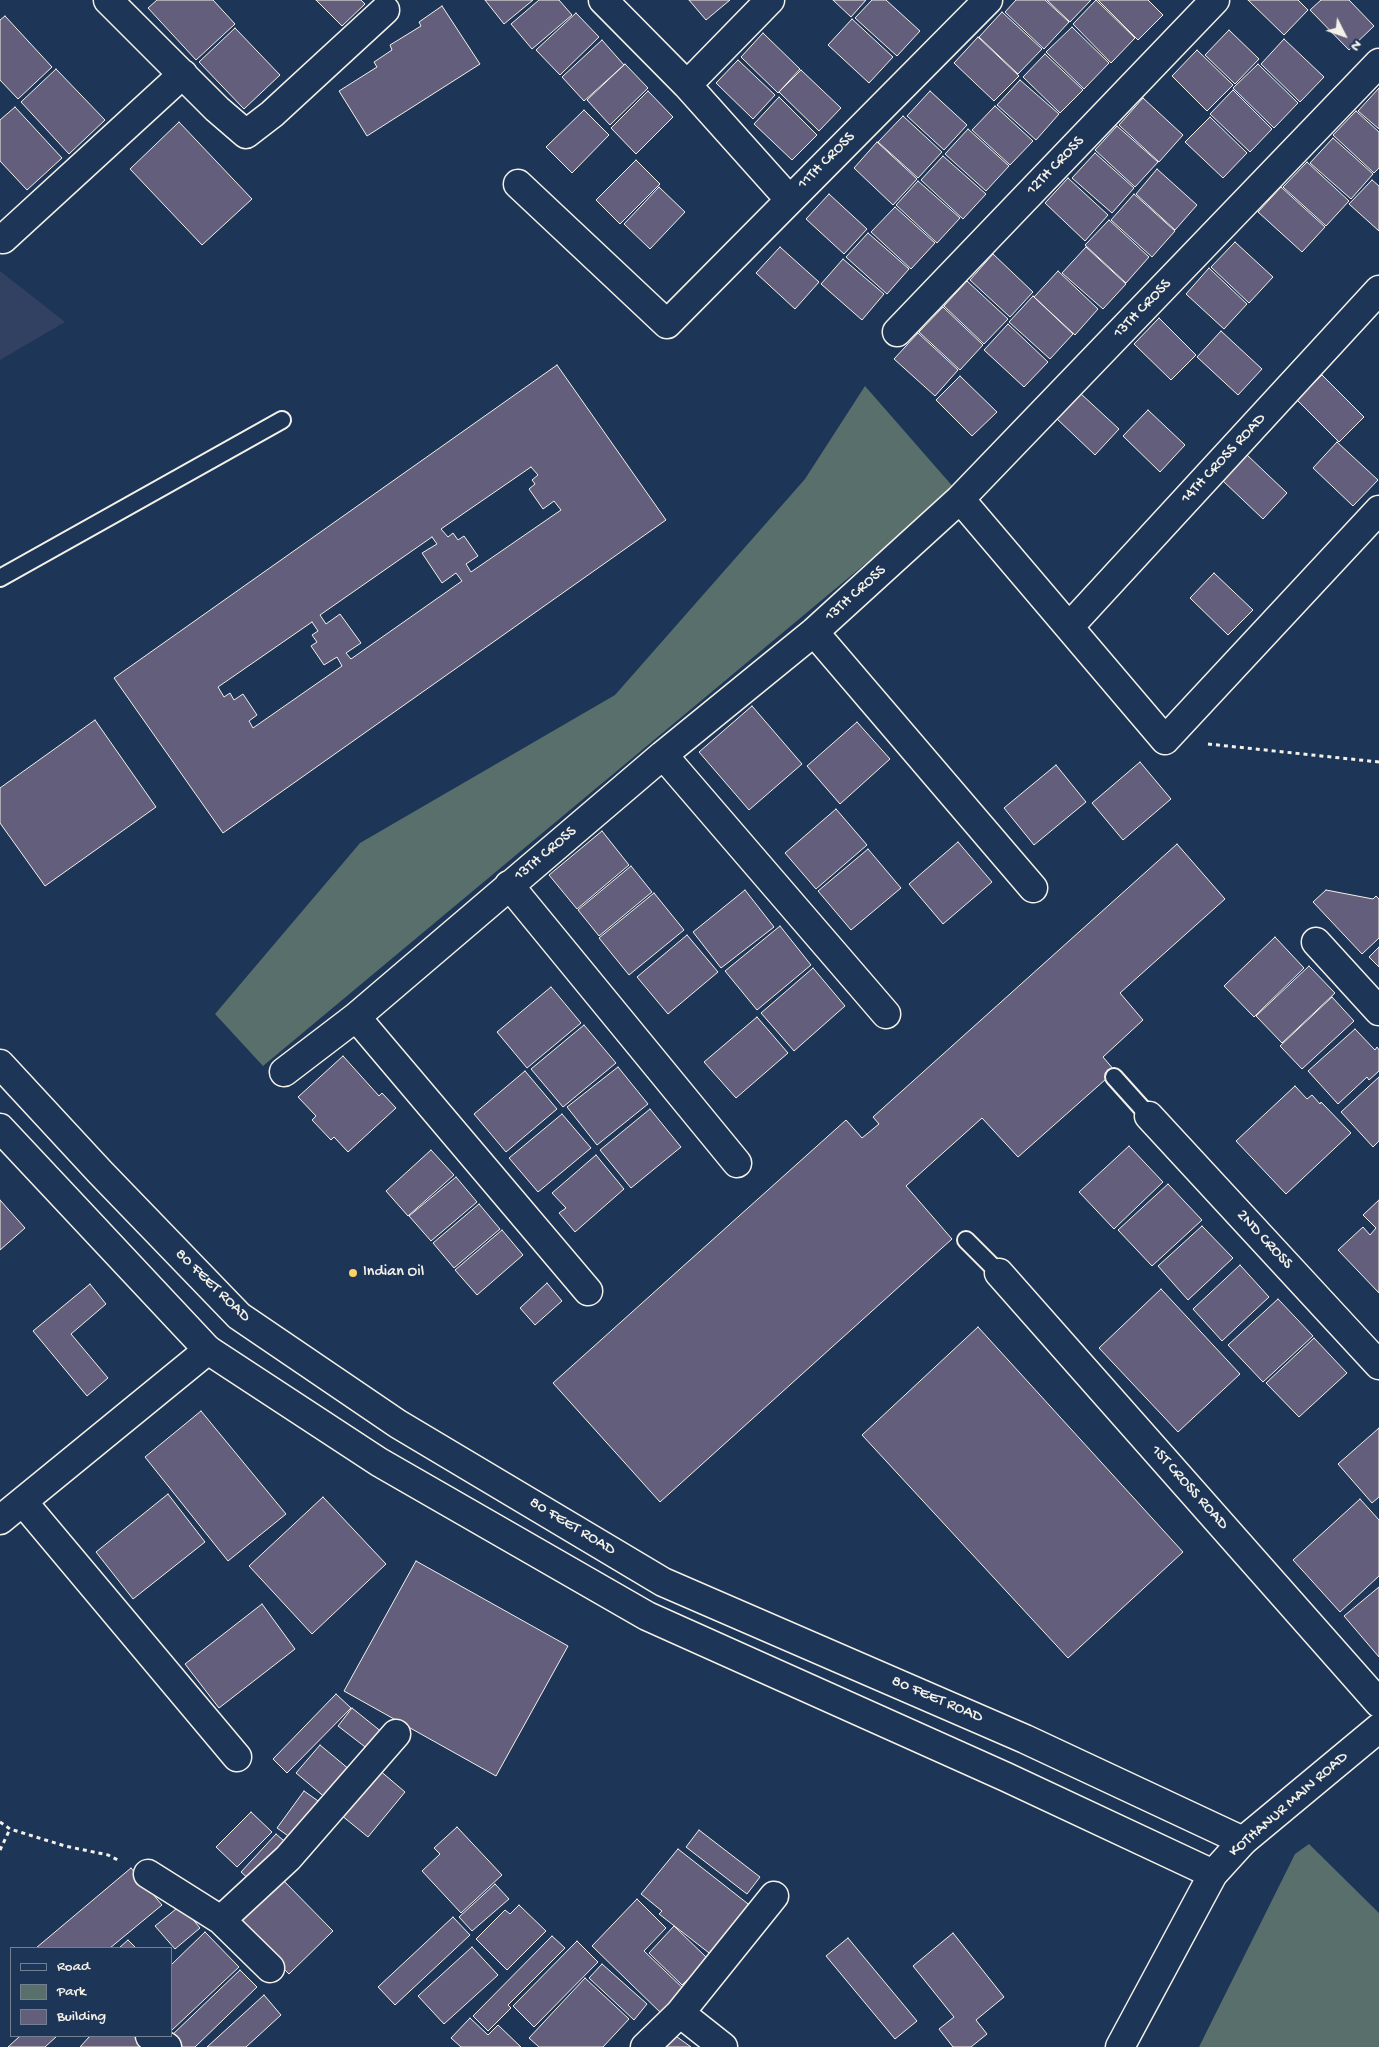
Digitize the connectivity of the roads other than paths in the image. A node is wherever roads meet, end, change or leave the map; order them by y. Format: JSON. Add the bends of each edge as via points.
{"nodes":[{"id":1,"x":603,"y":0,"type":"edge"},
{"id":2,"x":770,"y":0,"type":"edge"},
{"id":3,"x":988,"y":0,"type":"edge"},
{"id":4,"x":1215,"y":0,"type":"edge"},
{"id":5,"x":118,"y":3,"type":"edge"},
{"id":6,"x":385,"y":10,"type":"dead end"},
{"id":7,"x":1379,"y":63,"type":"edge"},
{"id":8,"x":182,"y":74,"type":"junction"},
{"id":9,"x":687,"y":85,"type":"junction"},
{"id":10,"x":518,"y":184,"type":"dead end"},
{"id":11,"x":789,"y":199,"type":"junction"},
{"id":12,"x":3,"y":239,"type":"dead end"},
{"id":13,"x":1379,"y":290,"type":"edge"},
{"id":14,"x":897,"y":332,"type":"dead end"},
{"id":15,"x":282,"y":420,"type":"dead end"},
{"id":16,"x":960,"y":499,"type":"junction"},
{"id":17,"x":1379,"y":510,"type":"edge"},
{"id":18,"x":0,"y":578,"type":"edge"},
{"id":19,"x":1069,"y":627,"type":"junction"},
{"id":20,"x":814,"y":632,"type":"junction"},
{"id":21,"x":663,"y":755,"type":"junction"},
{"id":22,"x":509,"y":885,"type":"junction"},
{"id":23,"x":1033,"y":888,"type":"dead end"},
{"id":24,"x":1316,"y":942,"type":"dead end"},
{"id":25,"x":1379,"y":1011,"type":"edge"},
{"id":26,"x":886,"y":1014,"type":"dead end"},
{"id":27,"x":356,"y":1017,"type":"junction"},
{"id":28,"x":0,"y":1064,"type":"edge"},
{"id":29,"x":284,"y":1072,"type":"dead end"},
{"id":30,"x":1114,"y":1077,"type":"dead end"},
{"id":31,"x":1149,"y":1116,"type":"joint"},
{"id":32,"x":0,"y":1128,"type":"edge"},
{"id":33,"x":738,"y":1163,"type":"dead end"},
{"id":34,"x":966,"y":1240,"type":"dead end"},
{"id":35,"x":999,"y":1273,"type":"joint"},
{"id":36,"x":588,"y":1291,"type":"dead end"},
{"id":37,"x":208,"y":1350,"type":"junction"},
{"id":38,"x":1379,"y":1365,"type":"edge"},
{"id":39,"x":398,"y":1424,"type":"junction"},
{"id":40,"x":379,"y":1462,"type":"junction"},
{"id":41,"x":23,"y":1502,"type":"junction"},
{"id":42,"x":0,"y":1520,"type":"edge"},
{"id":43,"x":1379,"y":1703,"type":"edge"},
{"id":44,"x":1379,"y":1728,"type":"edge"},
{"id":45,"x":396,"y":1734,"type":"dead end"},
{"id":46,"x":237,"y":1757,"type":"dead end"},
{"id":47,"x":1243,"y":1841,"type":"junction"},
{"id":48,"x":148,"y":1874,"type":"road end"},
{"id":49,"x":1213,"y":1874,"type":"junction"},
{"id":50,"x":774,"y":1896,"type":"dead end"},
{"id":51,"x":221,"y":1920,"type":"junction"},
{"id":52,"x":270,"y":1968,"type":"dead end"},
{"id":53,"x":680,"y":2012,"type":"junction"},
{"id":54,"x":152,"y":2037,"type":"edge"},
{"id":55,"x":167,"y":2047,"type":"edge"},
{"id":56,"x":645,"y":2047,"type":"edge"},
{"id":57,"x":723,"y":2047,"type":"edge"},
{"id":58,"x":1120,"y":2047,"type":"edge"}],
"edges":[{"from":1,"to":9,"type":"street"},
{"from":2,"to":9,"type":"street"},
{"from":3,"to":11,"type":"street","name":"11TH CROSS"},
{"from":4,"to":14,"type":"street","name":"12TH CROSS"},
{"from":5,"to":8,"type":"street"},
{"from":6,"to":8,"type":"street","via":[[246,134]]},
{"from":7,"to":16,"type":"street","name":"13TH CROSS"},
{"from":8,"to":12,"type":"street"},
{"from":9,"to":11,"type":"street"},
{"from":10,"to":11,"type":"street","name":"11TH CROSS","via":[[667,324]]},
{"from":13,"to":19,"type":"street","name":"14TH CROSS ROAD"},
{"from":15,"to":18,"type":"lane"},
{"from":16,"to":19,"type":"street"},
{"from":16,"to":20,"type":"street","name":"13TH CROSS"},
{"from":17,"to":19,"type":"street","via":[[1165,740]]},
{"from":20,"to":21,"type":"street","name":"13TH CROSS"},
{"from":20,"to":23,"type":"street"},
{"from":21,"to":22,"type":"street","name":"13TH CROSS"},
{"from":21,"to":26,"type":"street"},
{"from":22,"to":27,"type":"street","name":"13TH CROSS"},
{"from":22,"to":33,"type":"street"},
{"from":24,"to":25,"type":"street"},
{"from":27,"to":29,"type":"street","name":"13TH CROSS"},
{"from":27,"to":36,"type":"street"},
{"from":28,"to":39,"type":"street","name":"80 FEET ROAD","via":[[239,1316]]},
{"from":30,"to":31,"type":"lane"},
{"from":31,"to":38,"type":"street","name":"2ND CROSS"},
{"from":32,"to":37,"type":"street"},
{"from":34,"to":35,"type":"lane"},
{"from":35,"to":43,"type":"street","name":"1ST CROSS ROAD"},
{"from":37,"to":40,"type":"street"},
{"from":37,"to":41,"type":"street"},
{"from":39,"to":40,"type":"street"},
{"from":39,"to":47,"type":"street","name":"80 FEET ROAD","via":[[663,1582],[1025,1739]]},
{"from":40,"to":49,"type":"street","via":[[647,1616]]},
{"from":41,"to":42,"type":"street"},
{"from":41,"to":46,"type":"street"},
{"from":44,"to":47,"type":"street","name":"KOTHANUR MAIN ROAD"},
{"from":45,"to":51,"type":"street","via":[[288,1858]]},
{"from":47,"to":49,"type":"street","name":"KOTHANUR MAIN ROAD"},
{"from":48,"to":51,"type":"street"},
{"from":49,"to":58,"type":"street","name":"KOTHANUR MAIN ROAD"},
{"from":50,"to":53,"type":"street"},
{"from":51,"to":52,"type":"street"},
{"from":53,"to":56,"type":"street"},
{"from":53,"to":57,"type":"street"},
{"from":54,"to":55,"type":"street"}]}
